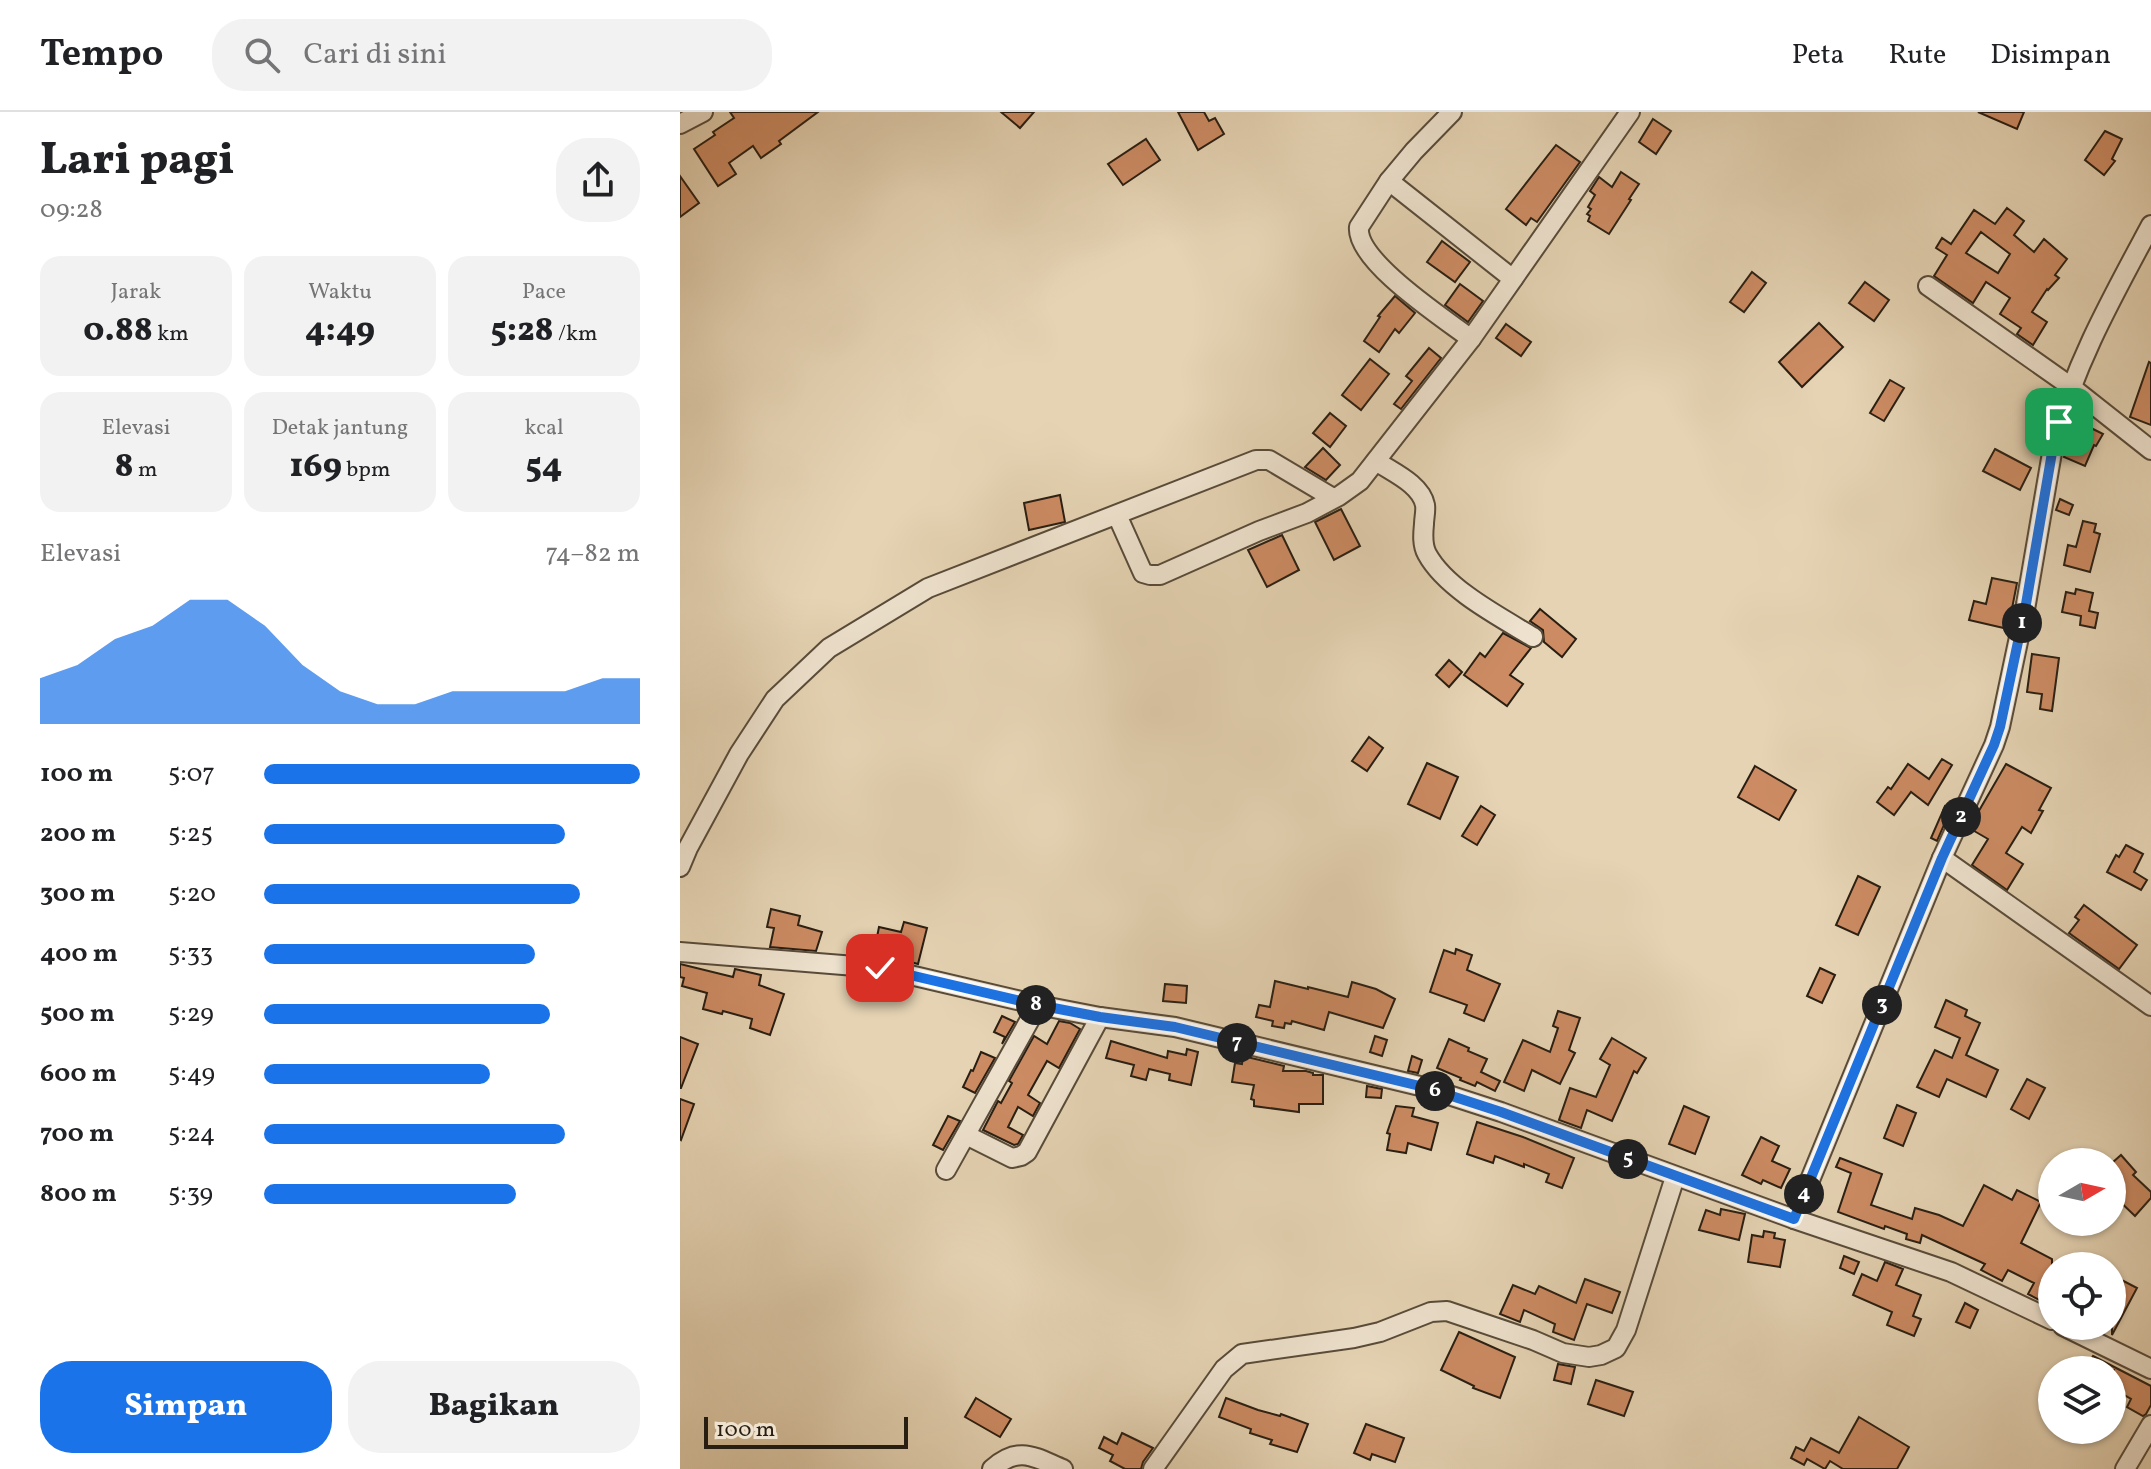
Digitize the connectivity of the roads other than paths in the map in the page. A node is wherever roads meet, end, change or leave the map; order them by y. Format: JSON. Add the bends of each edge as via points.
{"nodes":[{"id":1,"x":703,"y":112,"type":"edge"},
{"id":2,"x":1452,"y":112,"type":"edge"},
{"id":3,"x":1630,"y":112,"type":"edge"},
{"id":4,"x":680,"y":124,"type":"edge"},
{"id":5,"x":1389,"y":181,"type":"junction"},
{"id":6,"x":2151,"y":225,"type":"edge"},
{"id":7,"x":1513,"y":279,"type":"junction"},
{"id":8,"x":1928,"y":286,"type":"dead end"},
{"id":9,"x":1471,"y":339,"type":"junction"},
{"id":10,"x":2070,"y":386,"type":"junction"},
{"id":11,"x":2151,"y":450,"type":"edge"},
{"id":12,"x":1376,"y":461,"type":"junction"},
{"id":13,"x":1333,"y":498,"type":"junction"},
{"id":14,"x":1117,"y":515,"type":"junction"},
{"id":15,"x":1533,"y":637,"type":"dead end"},
{"id":16,"x":1942,"y":858,"type":"junction"},
{"id":17,"x":680,"y":867,"type":"edge"},
{"id":18,"x":680,"y":952,"type":"edge"},
{"id":19,"x":1038,"y":1005,"type":"junction"},
{"id":20,"x":2151,"y":1006,"type":"edge"},
{"id":21,"x":1100,"y":1017,"type":"junction"},
{"id":22,"x":966,"y":1135,"type":"junction"},
{"id":23,"x":946,"y":1170,"type":"dead end"},
{"id":24,"x":1675,"y":1177,"type":"junction"},
{"id":25,"x":1794,"y":1219,"type":"junction"},
{"id":26,"x":2038,"y":1313,"type":"edge"},
{"id":27,"x":2092,"y":1340,"type":"edge"},
{"id":28,"x":2151,"y":1369,"type":"edge"},
{"id":29,"x":2151,"y":1425,"type":"edge"},
{"id":30,"x":992,"y":1469,"type":"edge"},
{"id":31,"x":1063,"y":1469,"type":"edge"},
{"id":32,"x":1153,"y":1469,"type":"edge"},
{"id":33,"x":2125,"y":1469,"type":"edge"}],
"edges":[{"from":1,"to":4,"type":"street"},
{"from":2,"to":5,"type":"street"},
{"from":3,"to":7,"type":"street"},
{"from":5,"to":7,"type":"street"},
{"from":5,"to":9,"type":"street","via":[[1359,227],[1360,241],[1396,283]]},
{"from":6,"to":10,"type":"street"},
{"from":7,"to":9,"type":"street"},
{"from":8,"to":10,"type":"street"},
{"from":9,"to":12,"type":"street"},
{"from":10,"to":11,"type":"street"},
{"from":10,"to":16,"type":"street","via":[[2054,441],[2000,727]]},
{"from":12,"to":13,"type":"street","via":[[1360,481]]},
{"from":12,"to":15,"type":"street","via":[[1421,494],[1423,543],[1448,579]]},
{"from":13,"to":14,"type":"street","via":[[1269,460],[1256,460]]},
{"from":13,"to":14,"type":"street","via":[[1160,575],[1143,573]]},
{"from":14,"to":17,"type":"street","via":[[928,588],[829,648],[775,699],[739,754]]},
{"from":16,"to":20,"type":"street"},
{"from":16,"to":25,"type":"street"},
{"from":18,"to":19,"type":"street","via":[[880,968]]},
{"from":19,"to":21,"type":"street"},
{"from":19,"to":22,"type":"street"},
{"from":21,"to":22,"type":"street","via":[[1027,1152],[1012,1158]]},
{"from":21,"to":24,"type":"street","via":[[1175,1027],[1424,1087]]},
{"from":22,"to":23,"type":"street"},
{"from":24,"to":25,"type":"street"},
{"from":24,"to":32,"type":"street","via":[[1616,1348],[1589,1357],[1563,1353],[1447,1311],[1354,1338],[1242,1354],[1224,1369]]},
{"from":25,"to":26,"type":"street","via":[[1951,1272]]},
{"from":27,"to":28,"type":"street"},
{"from":29,"to":33,"type":"street"},
{"from":30,"to":31,"type":"street","via":[[1005,1457],[1022,1454]]}]}
